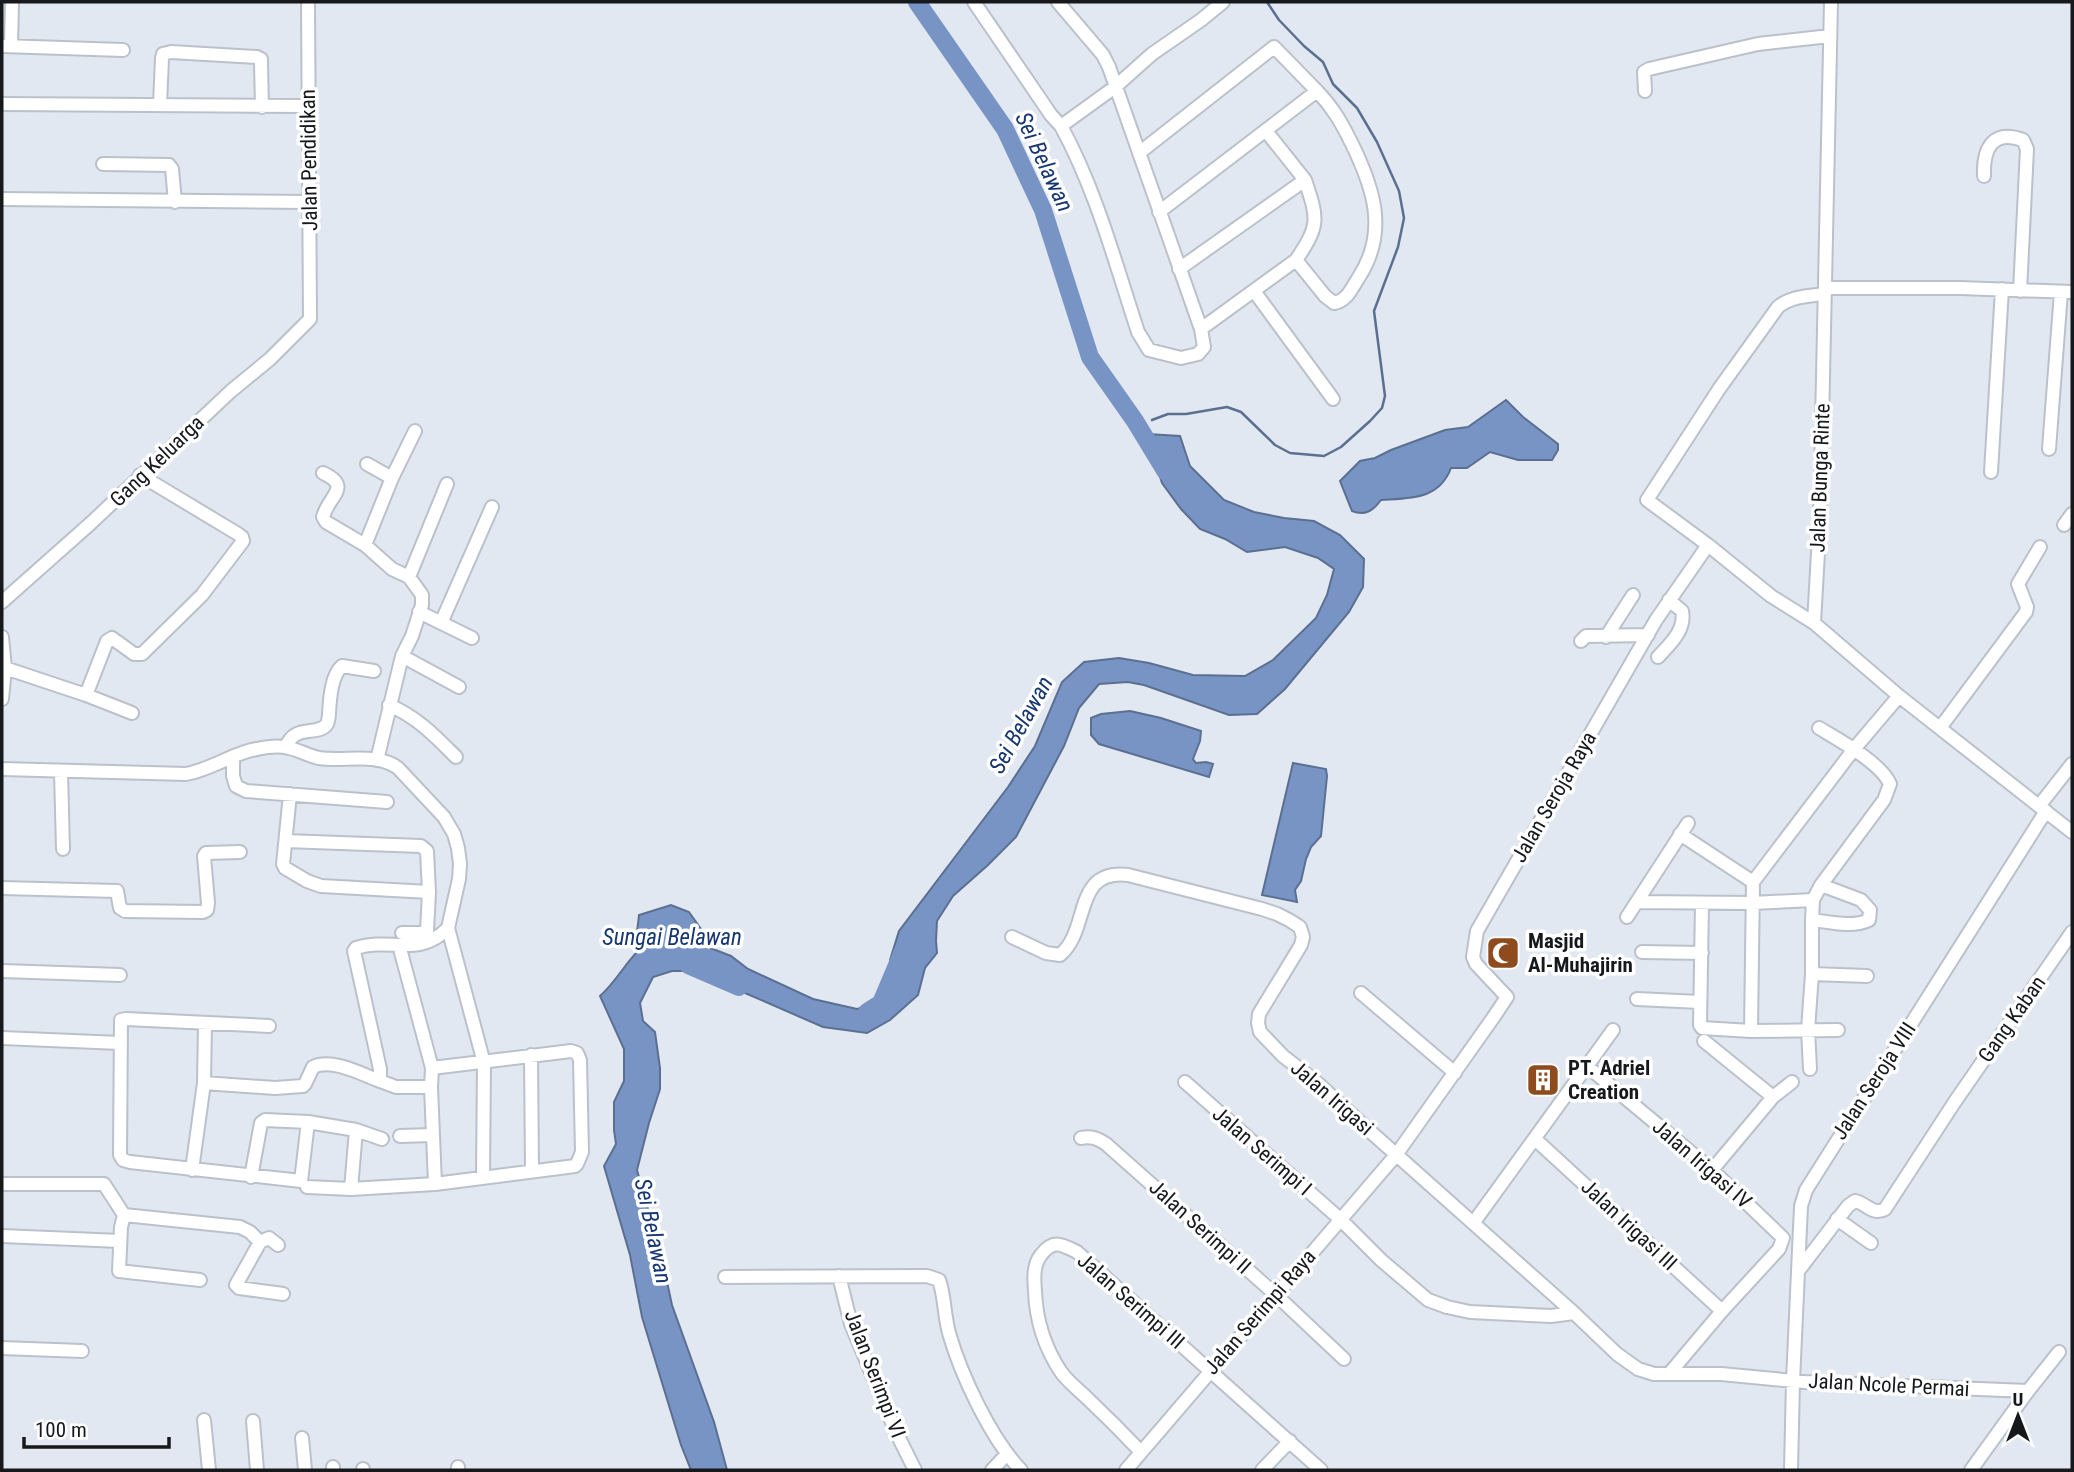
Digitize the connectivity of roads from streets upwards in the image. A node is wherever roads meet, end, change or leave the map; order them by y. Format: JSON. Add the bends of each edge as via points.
{"nodes":[{"id":1,"x":12,"y":2,"type":"edge"},
{"id":2,"x":308,"y":2,"type":"edge"},
{"id":3,"x":974,"y":2,"type":"edge"},
{"id":4,"x":1058,"y":2,"type":"edge"},
{"id":5,"x":1223,"y":2,"type":"edge"},
{"id":6,"x":1830,"y":2,"type":"edge"},
{"id":7,"x":1830,"y":36,"type":"junction"},
{"id":8,"x":6,"y":46,"type":"edge"},
{"id":9,"x":123,"y":50,"type":"dead end"},
{"id":10,"x":1115,"y":87,"type":"junction"},
{"id":11,"x":1317,"y":91,"type":"junction"},
{"id":12,"x":1645,"y":91,"type":"dead end"},
{"id":13,"x":2,"y":104,"type":"edge"},
{"id":14,"x":160,"y":105,"type":"junction"},
{"id":15,"x":308,"y":106,"type":"junction"},
{"id":16,"x":262,"y":107,"type":"junction"},
{"id":17,"x":1060,"y":126,"type":"junction"},
{"id":18,"x":1266,"y":131,"type":"junction"},
{"id":19,"x":1139,"y":153,"type":"junction"},
{"id":20,"x":103,"y":164,"type":"dead end"},
{"id":21,"x":1984,"y":176,"type":"dead end"},
{"id":22,"x":1305,"y":180,"type":"junction"},
{"id":23,"x":2,"y":199,"type":"edge"},
{"id":24,"x":175,"y":202,"type":"junction"},
{"id":25,"x":311,"y":202,"type":"junction"},
{"id":26,"x":1159,"y":212,"type":"junction"},
{"id":27,"x":1296,"y":260,"type":"junction"},
{"id":28,"x":1179,"y":269,"type":"junction"},
{"id":29,"x":2002,"y":289,"type":"junction"},
{"id":30,"x":1254,"y":291,"type":"junction"},
{"id":31,"x":1825,"y":291,"type":"junction"},
{"id":32,"x":2020,"y":291,"type":"junction"},
{"id":33,"x":2067,"y":292,"type":"edge"},
{"id":34,"x":310,"y":319,"type":"joint"},
{"id":35,"x":1201,"y":329,"type":"junction"},
{"id":36,"x":1333,"y":399,"type":"dead end"},
{"id":37,"x":415,"y":431,"type":"dead end"},
{"id":38,"x":2049,"y":449,"type":"dead end"},
{"id":39,"x":367,"y":464,"type":"dead end"},
{"id":40,"x":1991,"y":472,"type":"dead end"},
{"id":41,"x":323,"y":473,"type":"dead end"},
{"id":42,"x":140,"y":475,"type":"junction"},
{"id":43,"x":392,"y":478,"type":"junction"},
{"id":44,"x":447,"y":484,"type":"dead end"},
{"id":45,"x":492,"y":507,"type":"dead end"},
{"id":46,"x":365,"y":545,"type":"junction"},
{"id":47,"x":1708,"y":545,"type":"junction"},
{"id":48,"x":2040,"y":547,"type":"dead end"},
{"id":49,"x":409,"y":577,"type":"junction"},
{"id":50,"x":1633,"y":595,"type":"dead end"},
{"id":51,"x":1669,"y":600,"type":"junction"},
{"id":52,"x":2,"y":602,"type":"edge"},
{"id":53,"x":419,"y":612,"type":"junction"},
{"id":54,"x":441,"y":623,"type":"junction"},
{"id":55,"x":1814,"y":623,"type":"junction"},
{"id":56,"x":1648,"y":635,"type":"junction"},
{"id":57,"x":2,"y":637,"type":"edge"},
{"id":58,"x":1606,"y":637,"type":"junction"},
{"id":59,"x":472,"y":638,"type":"dead end"},
{"id":60,"x":1581,"y":641,"type":"dead end"},
{"id":61,"x":401,"y":656,"type":"junction"},
{"id":62,"x":1658,"y":657,"type":"dead end"},
{"id":63,"x":5,"y":668,"type":"junction"},
{"id":64,"x":374,"y":671,"type":"dead end"},
{"id":65,"x":459,"y":687,"type":"dead end"},
{"id":66,"x":86,"y":695,"type":"junction"},
{"id":67,"x":1899,"y":696,"type":"junction"},
{"id":68,"x":2,"y":698,"type":"edge"},
{"id":69,"x":389,"y":705,"type":"junction"},
{"id":70,"x":132,"y":713,"type":"dead end"},
{"id":71,"x":1819,"y":727,"type":"dead end"},
{"id":72,"x":1940,"y":728,"type":"junction"},
{"id":73,"x":286,"y":747,"type":"junction"},
{"id":74,"x":1854,"y":749,"type":"junction"},
{"id":75,"x":456,"y":757,"type":"dead end"},
{"id":76,"x":233,"y":758,"type":"junction"},
{"id":77,"x":377,"y":760,"type":"junction"},
{"id":78,"x":2072,"y":764,"type":"edge"},
{"id":79,"x":2,"y":769,"type":"edge"},
{"id":80,"x":61,"y":772,"type":"junction"},
{"id":81,"x":290,"y":793,"type":"junction"},
{"id":82,"x":387,"y":802,"type":"dead end"},
{"id":83,"x":2042,"y":809,"type":"junction"},
{"id":84,"x":2072,"y":832,"type":"edge"},
{"id":85,"x":286,"y":841,"type":"junction"},
{"id":86,"x":62,"y":849,"type":"dead end"},
{"id":87,"x":240,"y":852,"type":"dead end"},
{"id":88,"x":1753,"y":882,"type":"junction"},
{"id":89,"x":1821,"y":885,"type":"junction"},
{"id":90,"x":2,"y":888,"type":"edge"},
{"id":91,"x":429,"y":892,"type":"junction"},
{"id":92,"x":1814,"y":900,"type":"junction"},
{"id":93,"x":1638,"y":902,"type":"junction"},
{"id":94,"x":1702,"y":903,"type":"junction"},
{"id":95,"x":1752,"y":903,"type":"junction"},
{"id":96,"x":1627,"y":917,"type":"dead end"},
{"id":97,"x":1812,"y":920,"type":"junction"},
{"id":98,"x":448,"y":928,"type":"junction"},
{"id":99,"x":2072,"y":932,"type":"edge"},
{"id":100,"x":1012,"y":937,"type":"dead end"},
{"id":101,"x":400,"y":939,"type":"junction"},
{"id":102,"x":1642,"y":952,"type":"dead end"},
{"id":103,"x":1702,"y":953,"type":"junction"},
{"id":104,"x":2,"y":971,"type":"edge"},
{"id":105,"x":1812,"y":974,"type":"junction"},
{"id":106,"x":120,"y":975,"type":"dead end"},
{"id":107,"x":1867,"y":976,"type":"dead end"},
{"id":108,"x":1361,"y":993,"type":"dead end"},
{"id":109,"x":1637,"y":999,"type":"dead end"},
{"id":110,"x":1700,"y":1002,"type":"junction"},
{"id":111,"x":205,"y":1023,"type":"junction"},
{"id":112,"x":269,"y":1026,"type":"dead end"},
{"id":113,"x":1613,"y":1030,"type":"dead end"},
{"id":114,"x":1808,"y":1030,"type":"junction"},
{"id":115,"x":1838,"y":1030,"type":"dead end"},
{"id":116,"x":1751,"y":1031,"type":"junction"},
{"id":117,"x":2,"y":1038,"type":"edge"},
{"id":118,"x":1704,"y":1041,"type":"dead end"},
{"id":119,"x":120,"y":1043,"type":"junction"},
{"id":120,"x":531,"y":1055,"type":"junction"},
{"id":121,"x":484,"y":1063,"type":"junction"},
{"id":122,"x":1587,"y":1066,"type":"junction"},
{"id":123,"x":432,"y":1068,"type":"junction"},
{"id":124,"x":1810,"y":1069,"type":"dead end"},
{"id":125,"x":1455,"y":1073,"type":"junction"},
{"id":126,"x":380,"y":1081,"type":"junction"},
{"id":127,"x":204,"y":1083,"type":"junction"},
{"id":128,"x":1185,"y":1083,"type":"dead end"},
{"id":129,"x":1792,"y":1083,"type":"dead end"},
{"id":130,"x":431,"y":1087,"type":"junction"},
{"id":131,"x":1773,"y":1097,"type":"junction"},
{"id":132,"x":308,"y":1122,"type":"junction"},
{"id":133,"x":356,"y":1130,"type":"junction"},
{"id":134,"x":433,"y":1135,"type":"junction"},
{"id":135,"x":400,"y":1136,"type":"dead end"},
{"id":136,"x":1081,"y":1138,"type":"dead end"},
{"id":137,"x":382,"y":1139,"type":"dead end"},
{"id":138,"x":1535,"y":1139,"type":"junction"},
{"id":139,"x":1396,"y":1155,"type":"junction"},
{"id":140,"x":192,"y":1170,"type":"junction"},
{"id":141,"x":1712,"y":1170,"type":"junction"},
{"id":142,"x":533,"y":1171,"type":"junction"},
{"id":143,"x":251,"y":1177,"type":"junction"},
{"id":144,"x":483,"y":1177,"type":"junction"},
{"id":145,"x":2,"y":1184,"type":"edge"},
{"id":146,"x":435,"y":1184,"type":"junction"},
{"id":147,"x":307,"y":1188,"type":"dead end"},
{"id":148,"x":351,"y":1189,"type":"junction"},
{"id":149,"x":124,"y":1215,"type":"junction"},
{"id":150,"x":1340,"y":1219,"type":"junction"},
{"id":151,"x":1838,"y":1219,"type":"junction"},
{"id":152,"x":1474,"y":1222,"type":"junction"},
{"id":153,"x":1800,"y":1234,"type":"junction"},
{"id":154,"x":2,"y":1236,"type":"edge"},
{"id":155,"x":255,"y":1238,"type":"junction"},
{"id":156,"x":1783,"y":1238,"type":"junction"},
{"id":157,"x":120,"y":1241,"type":"junction"},
{"id":158,"x":1871,"y":1243,"type":"dead end"},
{"id":159,"x":278,"y":1245,"type":"dead end"},
{"id":160,"x":1799,"y":1270,"type":"junction"},
{"id":161,"x":839,"y":1276,"type":"junction"},
{"id":162,"x":725,"y":1277,"type":"dead end"},
{"id":163,"x":200,"y":1280,"type":"dead end"},
{"id":164,"x":283,"y":1294,"type":"dead end"},
{"id":165,"x":1275,"y":1294,"type":"junction"},
{"id":166,"x":1722,"y":1311,"type":"junction"},
{"id":167,"x":1574,"y":1313,"type":"junction"},
{"id":168,"x":2,"y":1348,"type":"edge"},
{"id":169,"x":82,"y":1351,"type":"dead end"},
{"id":170,"x":2059,"y":1352,"type":"dead end"},
{"id":171,"x":1344,"y":1359,"type":"dead end"},
{"id":172,"x":1210,"y":1370,"type":"junction"},
{"id":173,"x":1669,"y":1374,"type":"junction"},
{"id":174,"x":1793,"y":1381,"type":"junction"},
{"id":175,"x":2028,"y":1391,"type":"junction"},
{"id":176,"x":205,"y":1420,"type":"dead end"},
{"id":177,"x":253,"y":1421,"type":"dead end"},
{"id":178,"x":302,"y":1438,"type":"dead end"},
{"id":179,"x":1290,"y":1441,"type":"junction"},
{"id":180,"x":1141,"y":1452,"type":"junction"},
{"id":181,"x":1006,"y":1455,"type":"junction"},
{"id":182,"x":209,"y":1470,"type":"edge"},
{"id":183,"x":257,"y":1470,"type":"edge"},
{"id":184,"x":304,"y":1470,"type":"edge"},
{"id":185,"x":915,"y":1470,"type":"edge"},
{"id":186,"x":992,"y":1470,"type":"edge"},
{"id":187,"x":1021,"y":1470,"type":"edge"},
{"id":188,"x":1126,"y":1470,"type":"edge"},
{"id":189,"x":1262,"y":1470,"type":"edge"},
{"id":190,"x":1321,"y":1470,"type":"edge"},
{"id":191,"x":1791,"y":1470,"type":"edge"},
{"id":192,"x":1971,"y":1470,"type":"edge"}],
"edges":[{"from":1,"to":8,"type":"street"},
{"from":2,"to":15,"type":"street","name":"Jalan Pendidikan"},
{"from":3,"to":17,"type":"street"},
{"from":4,"to":10,"type":"street","via":[[1103,55]]},
{"from":5,"to":10,"type":"street"},
{"from":6,"to":7,"type":"street","name":"Jalan Bunga Rinte"},
{"from":7,"to":12,"type":"street","via":[[1758,44],[1648,69],[1644,72]]},
{"from":7,"to":31,"type":"street","name":"Jalan Bunga Rinte"},
{"from":8,"to":9,"type":"street"},
{"from":10,"to":17,"type":"street"},
{"from":10,"to":19,"type":"street"},
{"from":11,"to":18,"type":"street"},
{"from":11,"to":19,"type":"street","via":[[1274,47]]},
{"from":11,"to":27,"type":"street","via":[[1334,108],[1367,175],[1377,216],[1374,245],[1362,273],[1341,302],[1325,296]]},
{"from":13,"to":14,"type":"street"},
{"from":14,"to":16,"type":"street"},
{"from":14,"to":16,"type":"street","via":[[162,58],[171,52],[261,59]]},
{"from":15,"to":16,"type":"street"},
{"from":15,"to":25,"type":"street","name":"Jalan Pendidikan"},
{"from":17,"to":35,"type":"street","via":[[1089,184],[1138,332],[1149,350],[1181,358],[1198,354],[1204,348]]},
{"from":18,"to":22,"type":"street"},
{"from":18,"to":26,"type":"street"},
{"from":19,"to":26,"type":"street"},
{"from":20,"to":24,"type":"street","via":[[169,165]]},
{"from":21,"to":32,"type":"street","via":[[1983,163],[1992,141],[2004,137],[2022,140],[2026,149]]},
{"from":22,"to":27,"type":"street","via":[[1315,228]]},
{"from":22,"to":28,"type":"street"},
{"from":23,"to":24,"type":"street"},
{"from":24,"to":25,"type":"street"},
{"from":25,"to":34,"type":"street","name":"Jalan Pendidikan"},
{"from":26,"to":28,"type":"street"},
{"from":27,"to":30,"type":"street"},
{"from":28,"to":35,"type":"street"},
{"from":29,"to":31,"type":"street"},
{"from":29,"to":32,"type":"street"},
{"from":29,"to":40,"type":"street"},
{"from":30,"to":35,"type":"street"},
{"from":30,"to":36,"type":"street"},
{"from":31,"to":47,"type":"street","via":[[1785,301],[1779,307],[1647,499]]},
{"from":31,"to":55,"type":"street","name":"Jalan Bunga Rinte"},
{"from":32,"to":33,"type":"street"},
{"from":33,"to":38,"type":"street"},
{"from":34,"to":42,"type":"street","name":"Gang Keluarga"},
{"from":37,"to":43,"type":"street"},
{"from":39,"to":43,"type":"street"},
{"from":41,"to":46,"type":"street","via":[[338,484],[323,517]]},
{"from":42,"to":52,"type":"street","name":"Gang Keluarga"},
{"from":42,"to":66,"type":"street","via":[[243,541],[202,595],[142,654],[134,654],[113,638],[107,641]]},
{"from":43,"to":46,"type":"street"},
{"from":44,"to":49,"type":"street"},
{"from":45,"to":54,"type":"street"},
{"from":46,"to":49,"type":"street"},
{"from":47,"to":51,"type":"street","name":"Jalan Seroja Raya"},
{"from":47,"to":55,"type":"street","via":[[1771,596]]},
{"from":48,"to":72,"type":"street","via":[[2018,584],[2026,612]]},
{"from":49,"to":53,"type":"street","via":[[422,594]]},
{"from":50,"to":58,"type":"street"},
{"from":51,"to":56,"type":"street","name":"Jalan Seroja Raya"},
{"from":51,"to":62,"type":"street","via":[[1682,611],[1683,622]]},
{"from":53,"to":54,"type":"street"},
{"from":53,"to":61,"type":"street"},
{"from":54,"to":59,"type":"street"},
{"from":55,"to":67,"type":"street"},
{"from":56,"to":58,"type":"street"},
{"from":56,"to":125,"type":"street","name":"Jalan Seroja Raya","via":[[1478,931],[1476,964],[1507,996]]},
{"from":57,"to":63,"type":"street"},
{"from":58,"to":60,"type":"street","via":[[1587,636]]},
{"from":61,"to":65,"type":"street"},
{"from":61,"to":69,"type":"street"},
{"from":63,"to":66,"type":"street"},
{"from":63,"to":68,"type":"street"},
{"from":64,"to":73,"type":"street","via":[[342,666],[337,670],[327,725],[294,734]]},
{"from":66,"to":70,"type":"street"},
{"from":67,"to":72,"type":"street"},
{"from":67,"to":74,"type":"street"},
{"from":69,"to":75,"type":"street","via":[[424,726]]},
{"from":69,"to":77,"type":"street"},
{"from":71,"to":74,"type":"street"},
{"from":72,"to":83,"type":"street"},
{"from":73,"to":76,"type":"street","via":[[241,752]]},
{"from":73,"to":77,"type":"street","via":[[319,758]]},
{"from":74,"to":88,"type":"street"},
{"from":74,"to":89,"type":"street","via":[[1888,778],[1889,790]]},
{"from":76,"to":80,"type":"street","via":[[186,774]]},
{"from":76,"to":81,"type":"street","via":[[233,776],[239,788]]},
{"from":77,"to":98,"type":"street","via":[[398,768],[454,834],[460,864]]},
{"from":78,"to":83,"type":"street","name":"Jalan Seroja VIII"},
{"from":79,"to":80,"type":"street"},
{"from":80,"to":86,"type":"street"},
{"from":81,"to":82,"type":"street"},
{"from":81,"to":85,"type":"street"},
{"from":83,"to":84,"type":"street"},
{"from":83,"to":153,"type":"street","name":"Jalan Seroja VIII","via":[[1806,1190]]},
{"from":85,"to":91,"type":"street","via":[[285,867],[321,886]]},
{"from":85,"to":91,"type":"street","via":[[421,846],[427,851]]},
{"from":87,"to":90,"type":"street","via":[[210,851],[204,856],[208,904],[203,912],[125,911],[120,908],[117,891]]},
{"from":88,"to":93,"type":"street","via":[[1684,828]]},
{"from":88,"to":95,"type":"street"},
{"from":89,"to":92,"type":"street"},
{"from":89,"to":97,"type":"street","via":[[1861,900],[1870,910],[1869,920],[1847,924]]},
{"from":91,"to":101,"type":"street","via":[[427,931]]},
{"from":92,"to":95,"type":"street"},
{"from":92,"to":97,"type":"street"},
{"from":93,"to":94,"type":"street"},
{"from":93,"to":96,"type":"street"},
{"from":94,"to":95,"type":"street"},
{"from":94,"to":103,"type":"street"},
{"from":95,"to":116,"type":"street"},
{"from":97,"to":105,"type":"street"},
{"from":98,"to":101,"type":"street","via":[[429,943]]},
{"from":98,"to":121,"type":"street"},
{"from":99,"to":151,"type":"street","name":"Gang Kaban","via":[[1885,1209],[1873,1210],[1855,1201]]},
{"from":100,"to":139,"type":"street","name":"Jalan Irigasi","via":[[1060,955],[1068,947],[1089,891],[1099,878],[1113,873],[1262,909],[1289,920],[1300,927],[1301,945],[1259,1014],[1260,1032]]},
{"from":101,"to":123,"type":"street"},
{"from":101,"to":126,"type":"street","via":[[354,951]]},
{"from":102,"to":103,"type":"street"},
{"from":103,"to":110,"type":"street"},
{"from":104,"to":106,"type":"street"},
{"from":105,"to":107,"type":"street"},
{"from":105,"to":114,"type":"street"},
{"from":108,"to":125,"type":"street"},
{"from":109,"to":110,"type":"street"},
{"from":110,"to":116,"type":"street","via":[[1702,1028]]},
{"from":111,"to":112,"type":"street"},
{"from":111,"to":119,"type":"street","via":[[123,1019]]},
{"from":111,"to":127,"type":"street"},
{"from":113,"to":122,"type":"street"},
{"from":114,"to":115,"type":"street"},
{"from":114,"to":116,"type":"street"},
{"from":114,"to":124,"type":"street"},
{"from":117,"to":119,"type":"street"},
{"from":118,"to":131,"type":"street"},
{"from":119,"to":140,"type":"street","via":[[120,1155],[130,1162]]},
{"from":120,"to":121,"type":"street"},
{"from":120,"to":142,"type":"street"},
{"from":120,"to":142,"type":"street","via":[[571,1051],[579,1056],[582,1152],[575,1166]]},
{"from":121,"to":123,"type":"street"},
{"from":121,"to":144,"type":"street"},
{"from":122,"to":138,"type":"street"},
{"from":122,"to":141,"type":"street","name":"Jalan Irigasi IV"},
{"from":123,"to":130,"type":"street"},
{"from":125,"to":139,"type":"street","name":"Jalan Seroja Raya"},
{"from":126,"to":127,"type":"street","via":[[322,1064],[313,1067],[303,1086]]},
{"from":126,"to":130,"type":"street","via":[[396,1087]]},
{"from":127,"to":140,"type":"street"},
{"from":128,"to":150,"type":"street","name":"Jalan Serimpi I"},
{"from":129,"to":131,"type":"street"},
{"from":130,"to":134,"type":"street"},
{"from":131,"to":141,"type":"street"},
{"from":132,"to":133,"type":"street"},
{"from":132,"to":143,"type":"street","via":[[265,1120]]},
{"from":132,"to":143,"type":"street","via":[[301,1181]]},
{"from":133,"to":137,"type":"street"},
{"from":133,"to":148,"type":"street"},
{"from":134,"to":135,"type":"street"},
{"from":134,"to":146,"type":"street"},
{"from":136,"to":165,"type":"street","name":"Jalan Serimpi II","via":[[1097,1138],[1106,1144]]},
{"from":138,"to":152,"type":"street"},
{"from":138,"to":166,"type":"street","name":"Jalan Irigasi III"},
{"from":139,"to":150,"type":"street","name":"Jalan Serimpi Raya"},
{"from":139,"to":152,"type":"street","name":"Jalan Irigasi"},
{"from":140,"to":143,"type":"street"},
{"from":141,"to":156,"type":"street","name":"Jalan Irigasi IV"},
{"from":142,"to":144,"type":"street"},
{"from":144,"to":146,"type":"street"},
{"from":145,"to":149,"type":"street","via":[[104,1184]]},
{"from":146,"to":148,"type":"street"},
{"from":147,"to":148,"type":"street"},
{"from":149,"to":155,"type":"street","via":[[240,1227]]},
{"from":149,"to":157,"type":"street"},
{"from":150,"to":165,"type":"street","name":"Jalan Serimpi Raya"},
{"from":150,"to":167,"type":"street","name":"Jalan Serimpi I","via":[[1428,1300],[1470,1312]]},
{"from":151,"to":158,"type":"street"},
{"from":151,"to":160,"type":"street"},
{"from":152,"to":167,"type":"street","name":"Jalan Irigasi"},
{"from":153,"to":156,"type":"street"},
{"from":153,"to":160,"type":"street","name":"Jalan Seroja VIII"},
{"from":154,"to":157,"type":"street"},
{"from":155,"to":159,"type":"street","via":[[269,1238]]},
{"from":155,"to":164,"type":"street","via":[[236,1285]]},
{"from":156,"to":166,"type":"street","via":[[1779,1249]]},
{"from":157,"to":163,"type":"street","via":[[121,1273]]},
{"from":160,"to":174,"type":"street","name":"Jalan Seroja VIII"},
{"from":161,"to":162,"type":"street"},
{"from":161,"to":181,"type":"street","via":[[927,1276],[939,1280],[957,1360]]},
{"from":161,"to":185,"type":"street","name":"Jalan Serimpi VI","via":[[851,1324]]},
{"from":165,"to":171,"type":"street","name":"Jalan Serimpi II"},
{"from":165,"to":172,"type":"street","name":"Jalan Serimpi Raya"},
{"from":166,"to":173,"type":"street"},
{"from":167,"to":173,"type":"street","name":"Jalan Irigasi","via":[[1630,1364],[1654,1374]]},
{"from":168,"to":169,"type":"street"},
{"from":170,"to":175,"type":"street"},
{"from":172,"to":179,"type":"street","name":"Jalan Serimpi III"},
{"from":172,"to":180,"type":"street","name":"Jalan Serimpi Raya"},
{"from":172,"to":180,"type":"street","name":"Jalan Serimpi III","via":[[1077,1252],[1065,1245],[1047,1247],[1035,1270],[1035,1305],[1044,1339],[1062,1373]]},
{"from":173,"to":174,"type":"street","name":"Jalan Irigasi"},
{"from":174,"to":175,"type":"street","name":"Jalan Ncole Permai"},
{"from":174,"to":191,"type":"street","name":"Jalan Seroja VIII"},
{"from":175,"to":192,"type":"street"},
{"from":176,"to":182,"type":"street"},
{"from":177,"to":183,"type":"street"},
{"from":178,"to":184,"type":"street"},
{"from":179,"to":189,"type":"street"},
{"from":179,"to":190,"type":"street","name":"Jalan Serimpi III"},
{"from":180,"to":188,"type":"street","name":"Jalan Serimpi Raya"},
{"from":181,"to":186,"type":"street"},
{"from":181,"to":187,"type":"street"}]}
